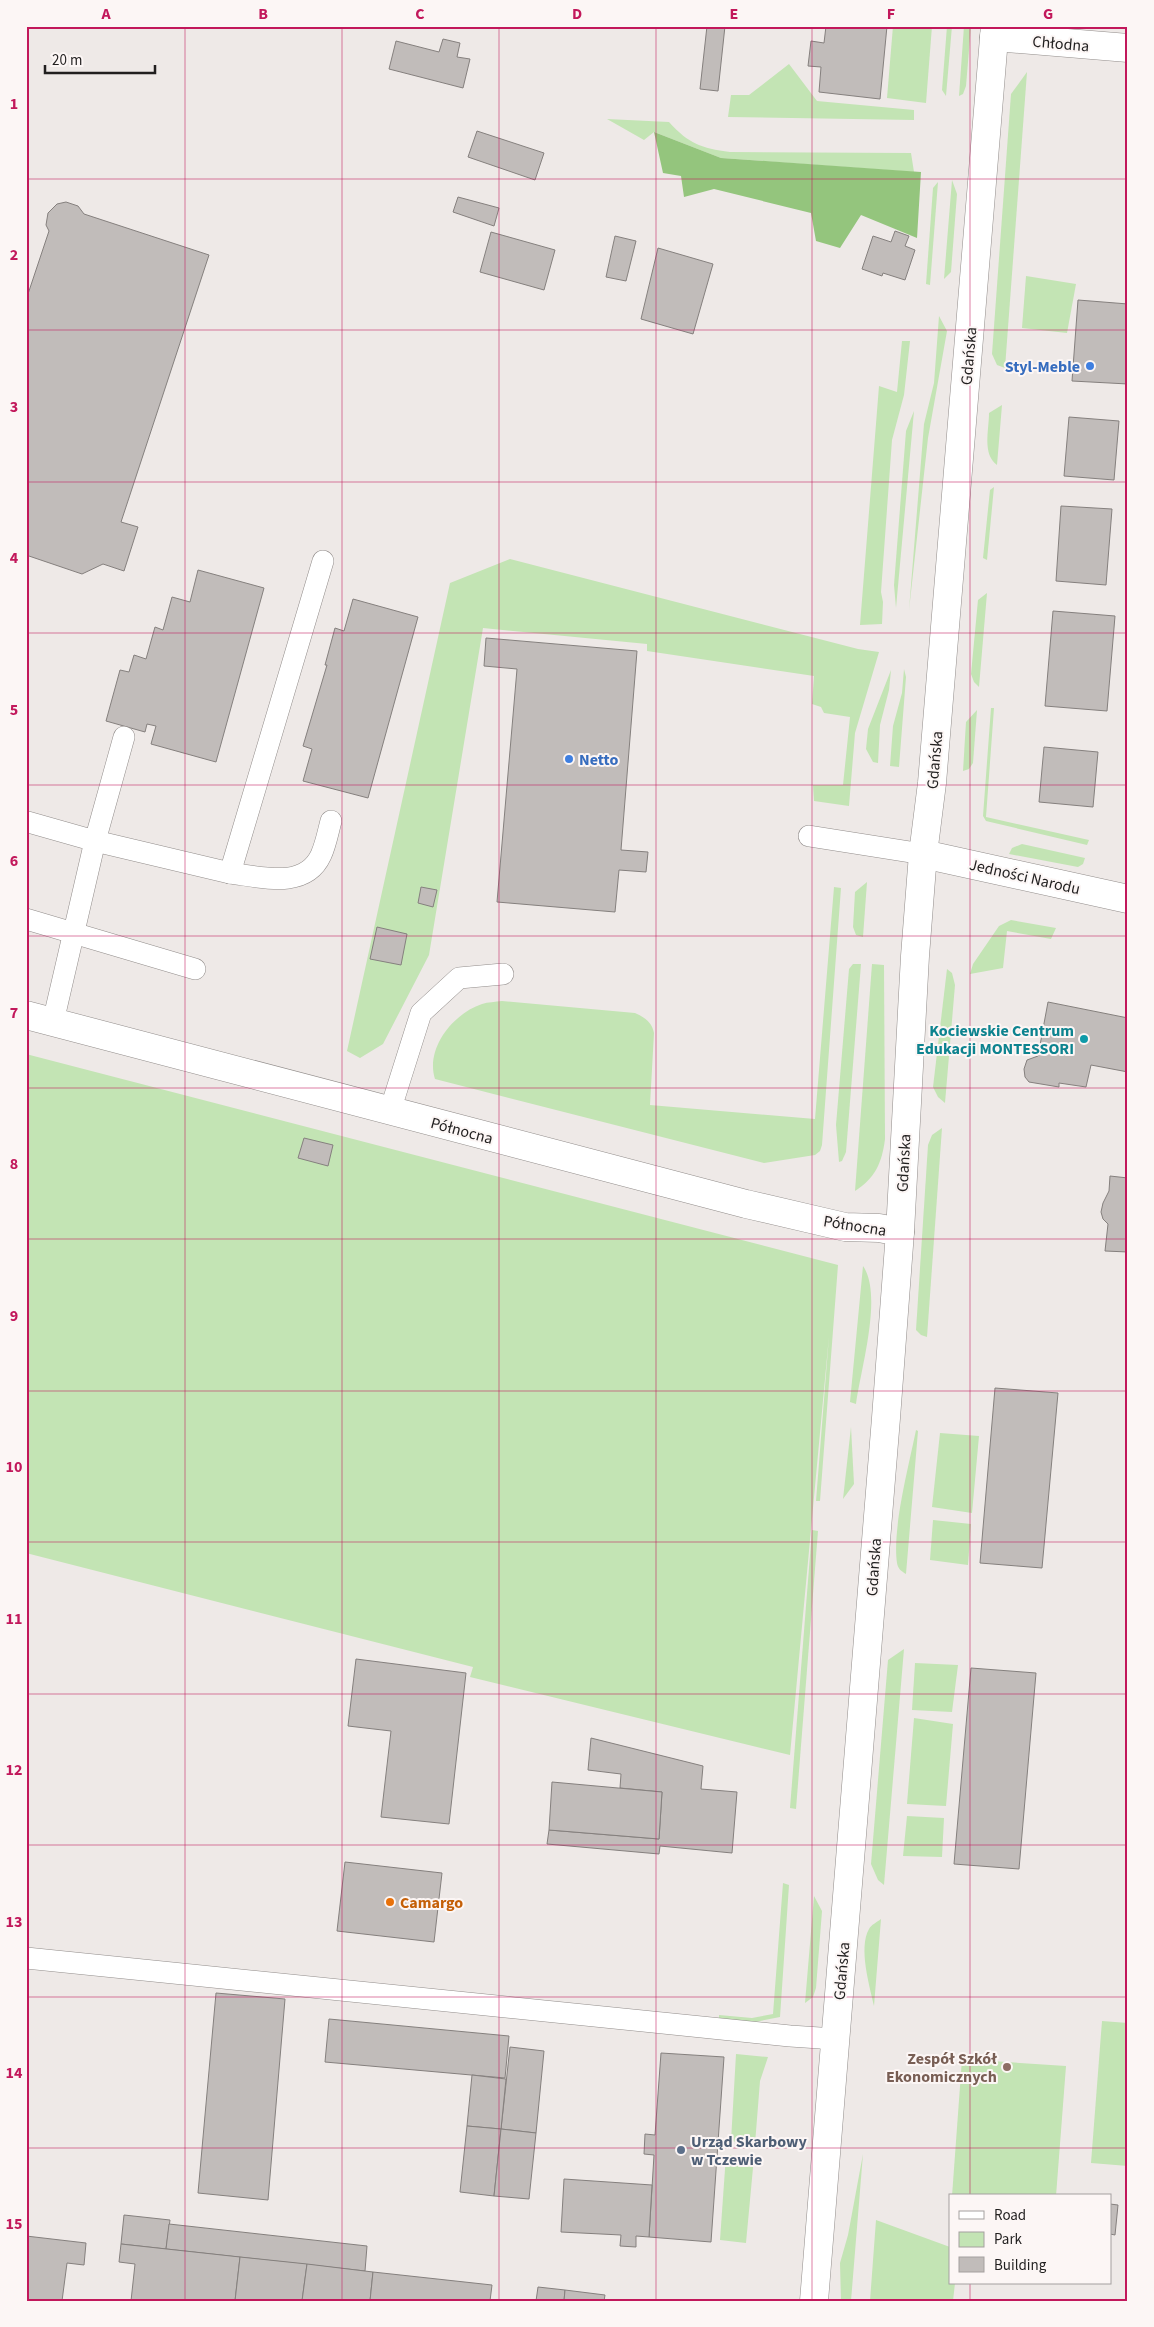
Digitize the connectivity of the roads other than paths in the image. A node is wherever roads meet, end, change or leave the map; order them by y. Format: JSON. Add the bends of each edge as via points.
{"nodes":[{"id":1,"x":995,"y":31,"type":"edge"},
{"id":2,"x":1128,"y":48,"type":"edge"},
{"id":3,"x":323,"y":561,"type":"dead end"},
{"id":4,"x":124,"y":738,"type":"dead end"},
{"id":5,"x":331,"y":821,"type":"dead end"},
{"id":6,"x":28,"y":822,"type":"dead end"},
{"id":7,"x":809,"y":836,"type":"dead end"},
{"id":8,"x":95,"y":841,"type":"junction"},
{"id":9,"x":923,"y":854,"type":"junction"},
{"id":10,"x":230,"y":873,"type":"junction"},
{"id":11,"x":1128,"y":899,"type":"edge"},
{"id":12,"x":26,"y":919,"type":"edge"},
{"id":13,"x":74,"y":934,"type":"junction"},
{"id":14,"x":195,"y":969,"type":"dead end"},
{"id":15,"x":503,"y":974,"type":"dead end"},
{"id":16,"x":26,"y":1016,"type":"edge"},
{"id":17,"x":53,"y":1022,"type":"junction"},
{"id":18,"x":390,"y":1111,"type":"junction"},
{"id":19,"x":900,"y":1232,"type":"junction"},
{"id":20,"x":26,"y":1958,"type":"edge"},
{"id":21,"x":835,"y":2039,"type":"junction"},
{"id":22,"x":814,"y":2301,"type":"edge"}],
"edges":[{"from":1,"to":2,"type":"street","name":"Chłodna"},
{"from":1,"to":9,"type":"street","name":"Gdańska","via":[[932,783]]},
{"from":3,"to":10,"type":"lane"},
{"from":4,"to":8,"type":"lane"},
{"from":5,"to":10,"type":"lane","via":[[321,856],[308,872],[286,880]]},
{"from":6,"to":8,"type":"lane"},
{"from":7,"to":9,"type":"lane"},
{"from":8,"to":10,"type":"lane"},
{"from":8,"to":13,"type":"lane"},
{"from":9,"to":11,"type":"street","name":"Jedności Narodu"},
{"from":9,"to":19,"type":"street","name":"Gdańska"},
{"from":12,"to":13,"type":"lane"},
{"from":13,"to":14,"type":"lane"},
{"from":13,"to":17,"type":"lane"},
{"from":15,"to":18,"type":"lane","via":[[459,978],[421,1013]]},
{"from":16,"to":17,"type":"street","name":"Północna"},
{"from":17,"to":18,"type":"street","name":"Północna"},
{"from":18,"to":19,"type":"street","name":"Północna","via":[[746,1204],[845,1227]]},
{"from":19,"to":21,"type":"street","name":"Gdańska"},
{"from":20,"to":21,"type":"lane"},
{"from":21,"to":22,"type":"street","name":"Gdańska"}]}
